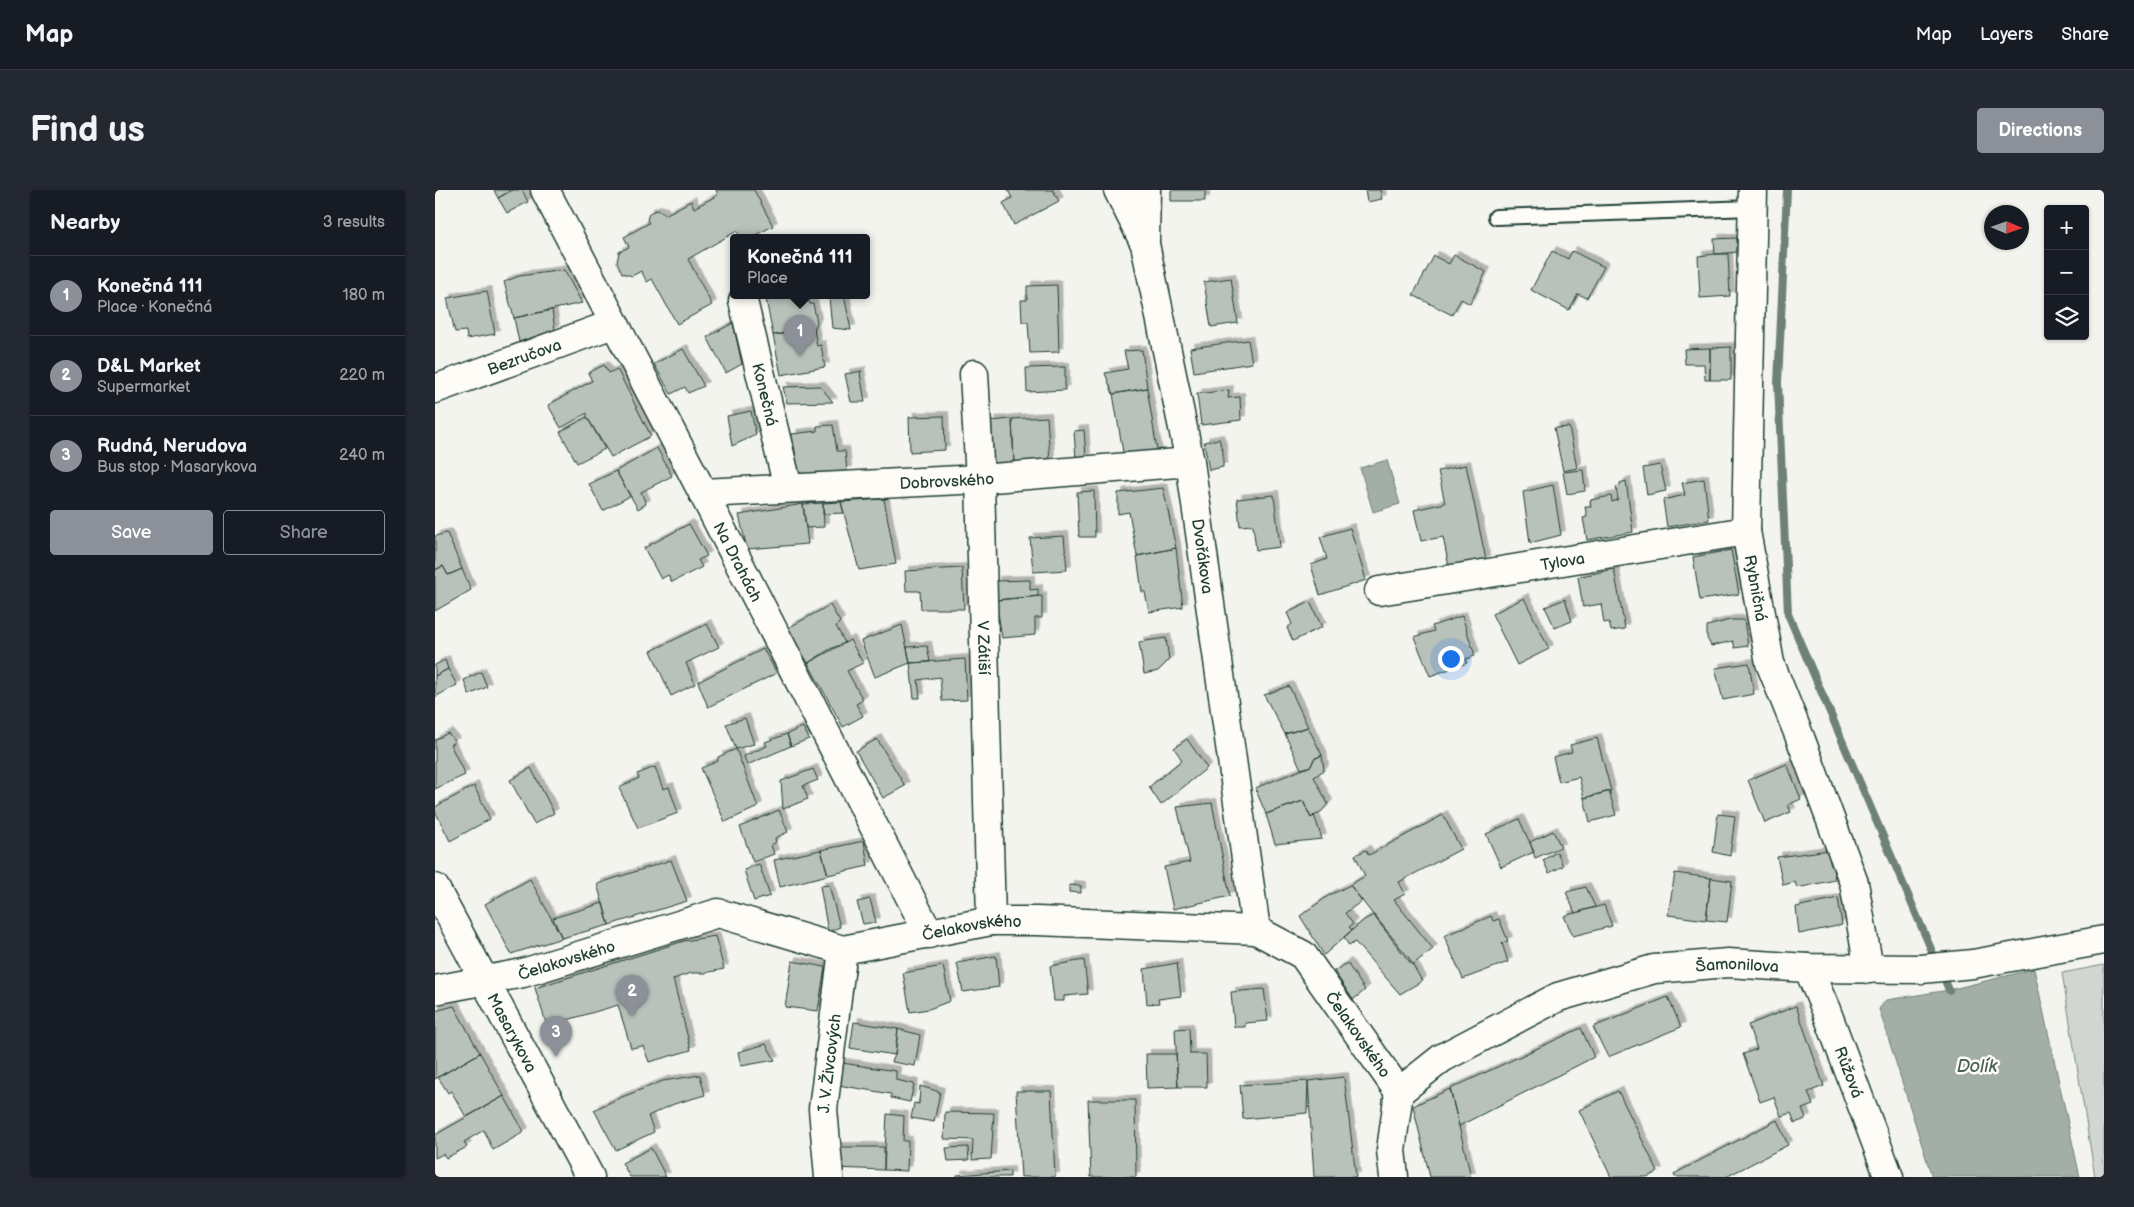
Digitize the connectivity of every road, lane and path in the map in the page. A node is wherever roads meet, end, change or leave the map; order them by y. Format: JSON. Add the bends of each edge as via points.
{"nodes":[{"id":1,"x":545,"y":190,"type":"edge"},
{"id":2,"x":1118,"y":190,"type":"edge"},
{"id":3,"x":1146,"y":190,"type":"edge"},
{"id":4,"x":1753,"y":199,"type":"edge"},
{"id":5,"x":1497,"y":217,"type":"dead end"},
{"id":6,"x":1145,"y":244,"type":"junction"},
{"id":7,"x":743,"y":301,"type":"dead end"},
{"id":8,"x":613,"y":324,"type":"junction"},
{"id":9,"x":974,"y":374,"type":"dead end"},
{"id":10,"x":435,"y":389,"type":"edge"},
{"id":11,"x":1190,"y":462,"type":"junction"},
{"id":12,"x":980,"y":479,"type":"junction"},
{"id":13,"x":787,"y":488,"type":"junction"},
{"id":14,"x":703,"y":493,"type":"junction"},
{"id":15,"x":1746,"y":531,"type":"junction"},
{"id":16,"x":1379,"y":590,"type":"dead end"},
{"id":17,"x":435,"y":888,"type":"edge"},
{"id":18,"x":991,"y":921,"type":"junction"},
{"id":19,"x":1256,"y":930,"type":"junction"},
{"id":20,"x":929,"y":934,"type":"junction"},
{"id":21,"x":2104,"y":940,"type":"edge"},
{"id":22,"x":843,"y":950,"type":"junction"},
{"id":23,"x":1808,"y":968,"type":"junction"},
{"id":24,"x":1869,"y":969,"type":"junction"},
{"id":25,"x":484,"y":979,"type":"junction"},
{"id":26,"x":435,"y":990,"type":"edge"},
{"id":27,"x":1399,"y":1092,"type":"junction"},
{"id":28,"x":591,"y":1177,"type":"edge"},
{"id":29,"x":829,"y":1177,"type":"edge"},
{"id":30,"x":1394,"y":1177,"type":"edge"},
{"id":31,"x":1889,"y":1177,"type":"edge"}],
"edges":[{"from":1,"to":8,"type":"street","name":"Na Drahách"},
{"from":2,"to":6,"type":"street","name":"Dvořákova"},
{"from":3,"to":6,"type":"street"},
{"from":4,"to":5,"type":"lane"},
{"from":4,"to":15,"type":"street","name":"Rybničná"},
{"from":6,"to":11,"type":"street","name":"Dvořákova"},
{"from":7,"to":13,"type":"street","name":"Konečná"},
{"from":8,"to":10,"type":"street","name":"Bezručova"},
{"from":8,"to":14,"type":"street","name":"Na Drahách"},
{"from":9,"to":12,"type":"street","name":"V Zátiší"},
{"from":11,"to":12,"type":"street","name":"Dobrovského"},
{"from":11,"to":19,"type":"street","name":"Dvořákova"},
{"from":12,"to":13,"type":"street","name":"Dobrovského"},
{"from":12,"to":18,"type":"street","name":"V Zátiší"},
{"from":13,"to":14,"type":"street","name":"Dobrovského"},
{"from":14,"to":20,"type":"street","name":"Na Drahách"},
{"from":15,"to":16,"type":"street","name":"Tylova"},
{"from":15,"to":24,"type":"street","name":"Rybničná","via":[[1769,663],[1854,883]]},
{"from":17,"to":25,"type":"street","name":"Masarykova"},
{"from":18,"to":19,"type":"street","name":"Čelakovského","via":[[1037,920]]},
{"from":18,"to":20,"type":"street","name":"Čelakovského"},
{"from":19,"to":27,"type":"street","name":"Čelakovského","via":[[1303,955]]},
{"from":20,"to":22,"type":"street","name":"Čelakovského"},
{"from":21,"to":24,"type":"street","name":"Šamonilova","via":[[1973,964],[1921,970]]},
{"from":22,"to":25,"type":"street","name":"Čelakovského","via":[[718,913],[523,973]]},
{"from":22,"to":29,"type":"street","name":"J. V. Živcových","via":[[823,1109]]},
{"from":23,"to":24,"type":"street","name":"Šamonilova"},
{"from":23,"to":27,"type":"street","name":"Šamonilova","via":[[1728,963],[1655,969],[1559,997],[1442,1058]]},
{"from":23,"to":31,"type":"street","name":"Růžová"},
{"from":25,"to":26,"type":"street","name":"Čelakovského"},
{"from":25,"to":28,"type":"street","name":"Masarykova"},
{"from":27,"to":30,"type":"street","via":[[1391,1150]]}]}
